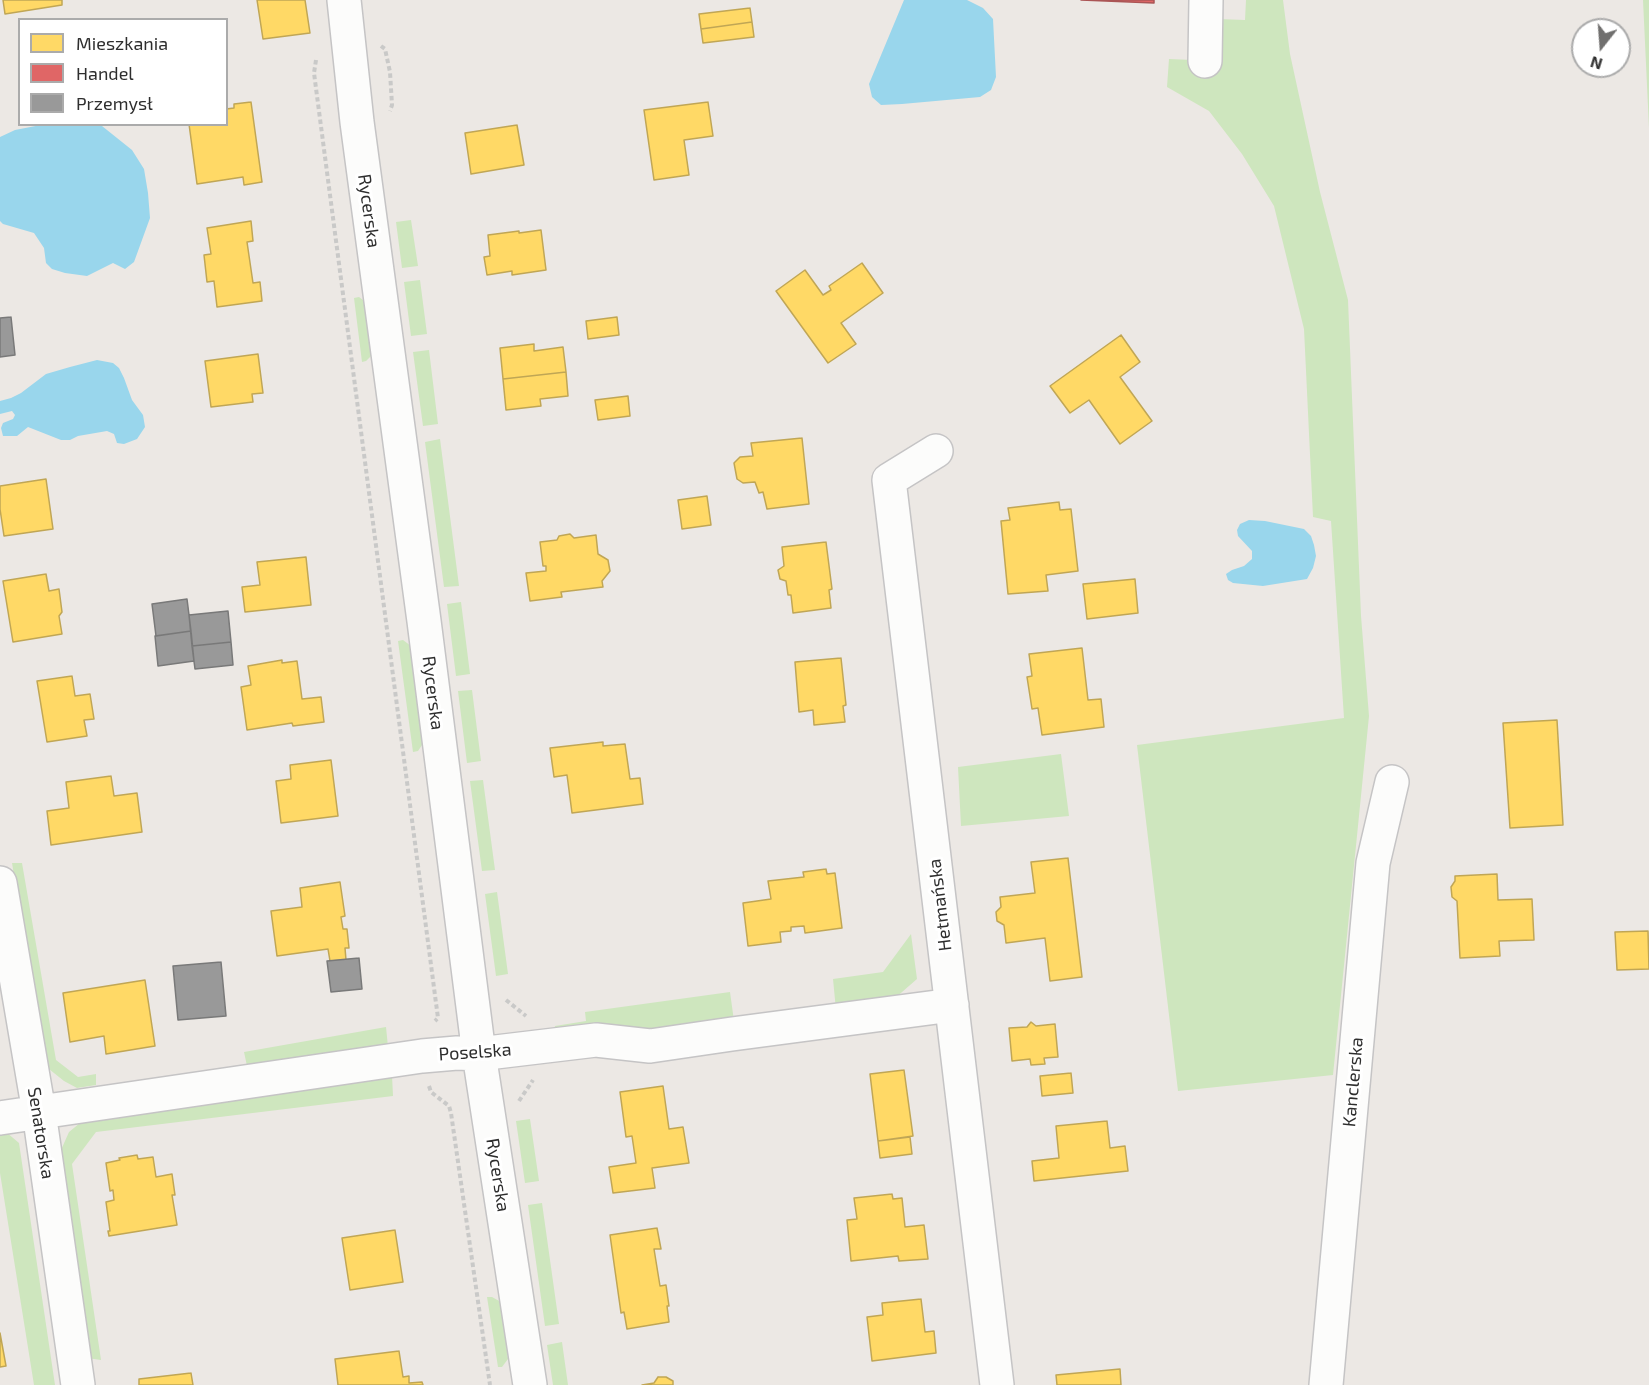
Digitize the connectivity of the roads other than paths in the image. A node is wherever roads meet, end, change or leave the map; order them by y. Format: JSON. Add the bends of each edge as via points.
{"nodes":[{"id":1,"x":344,"y":0,"type":"edge"},
{"id":2,"x":1206,"y":0,"type":"edge"},
{"id":3,"x":1204,"y":61,"type":"dead end"},
{"id":4,"x":936,"y":451,"type":"dead end"},
{"id":5,"x":1392,"y":782,"type":"dead end"},
{"id":6,"x":0,"y":883,"type":"edge"},
{"id":7,"x":951,"y":1005,"type":"junction"},
{"id":8,"x":479,"y":1054,"type":"junction"},
{"id":9,"x":39,"y":1112,"type":"junction"},
{"id":10,"x":0,"y":1118,"type":"edge"},
{"id":11,"x":78,"y":1385,"type":"edge"},
{"id":12,"x":530,"y":1385,"type":"edge"},
{"id":13,"x":997,"y":1385,"type":"edge"},
{"id":14,"x":1326,"y":1385,"type":"edge"}],
"edges":[{"from":1,"to":8,"type":"street","name":"Rycerska"},
{"from":2,"to":3,"type":"street"},
{"from":4,"to":7,"type":"street","name":"Hetmańska","via":[[889,480]]},
{"from":5,"to":14,"type":"street","name":"Kanclerska","via":[[1373,863]]},
{"from":6,"to":9,"type":"street","name":"Senatorska"},
{"from":7,"to":8,"type":"street","name":"Poselska","via":[[650,1046],[596,1040]]},
{"from":7,"to":13,"type":"street","name":"Hetmańska"},
{"from":8,"to":9,"type":"street","name":"Poselska","via":[[422,1056]]},
{"from":8,"to":12,"type":"street","name":"Rycerska"},
{"from":9,"to":10,"type":"street","name":"Poselska"},
{"from":9,"to":11,"type":"street","name":"Senatorska"}]}
